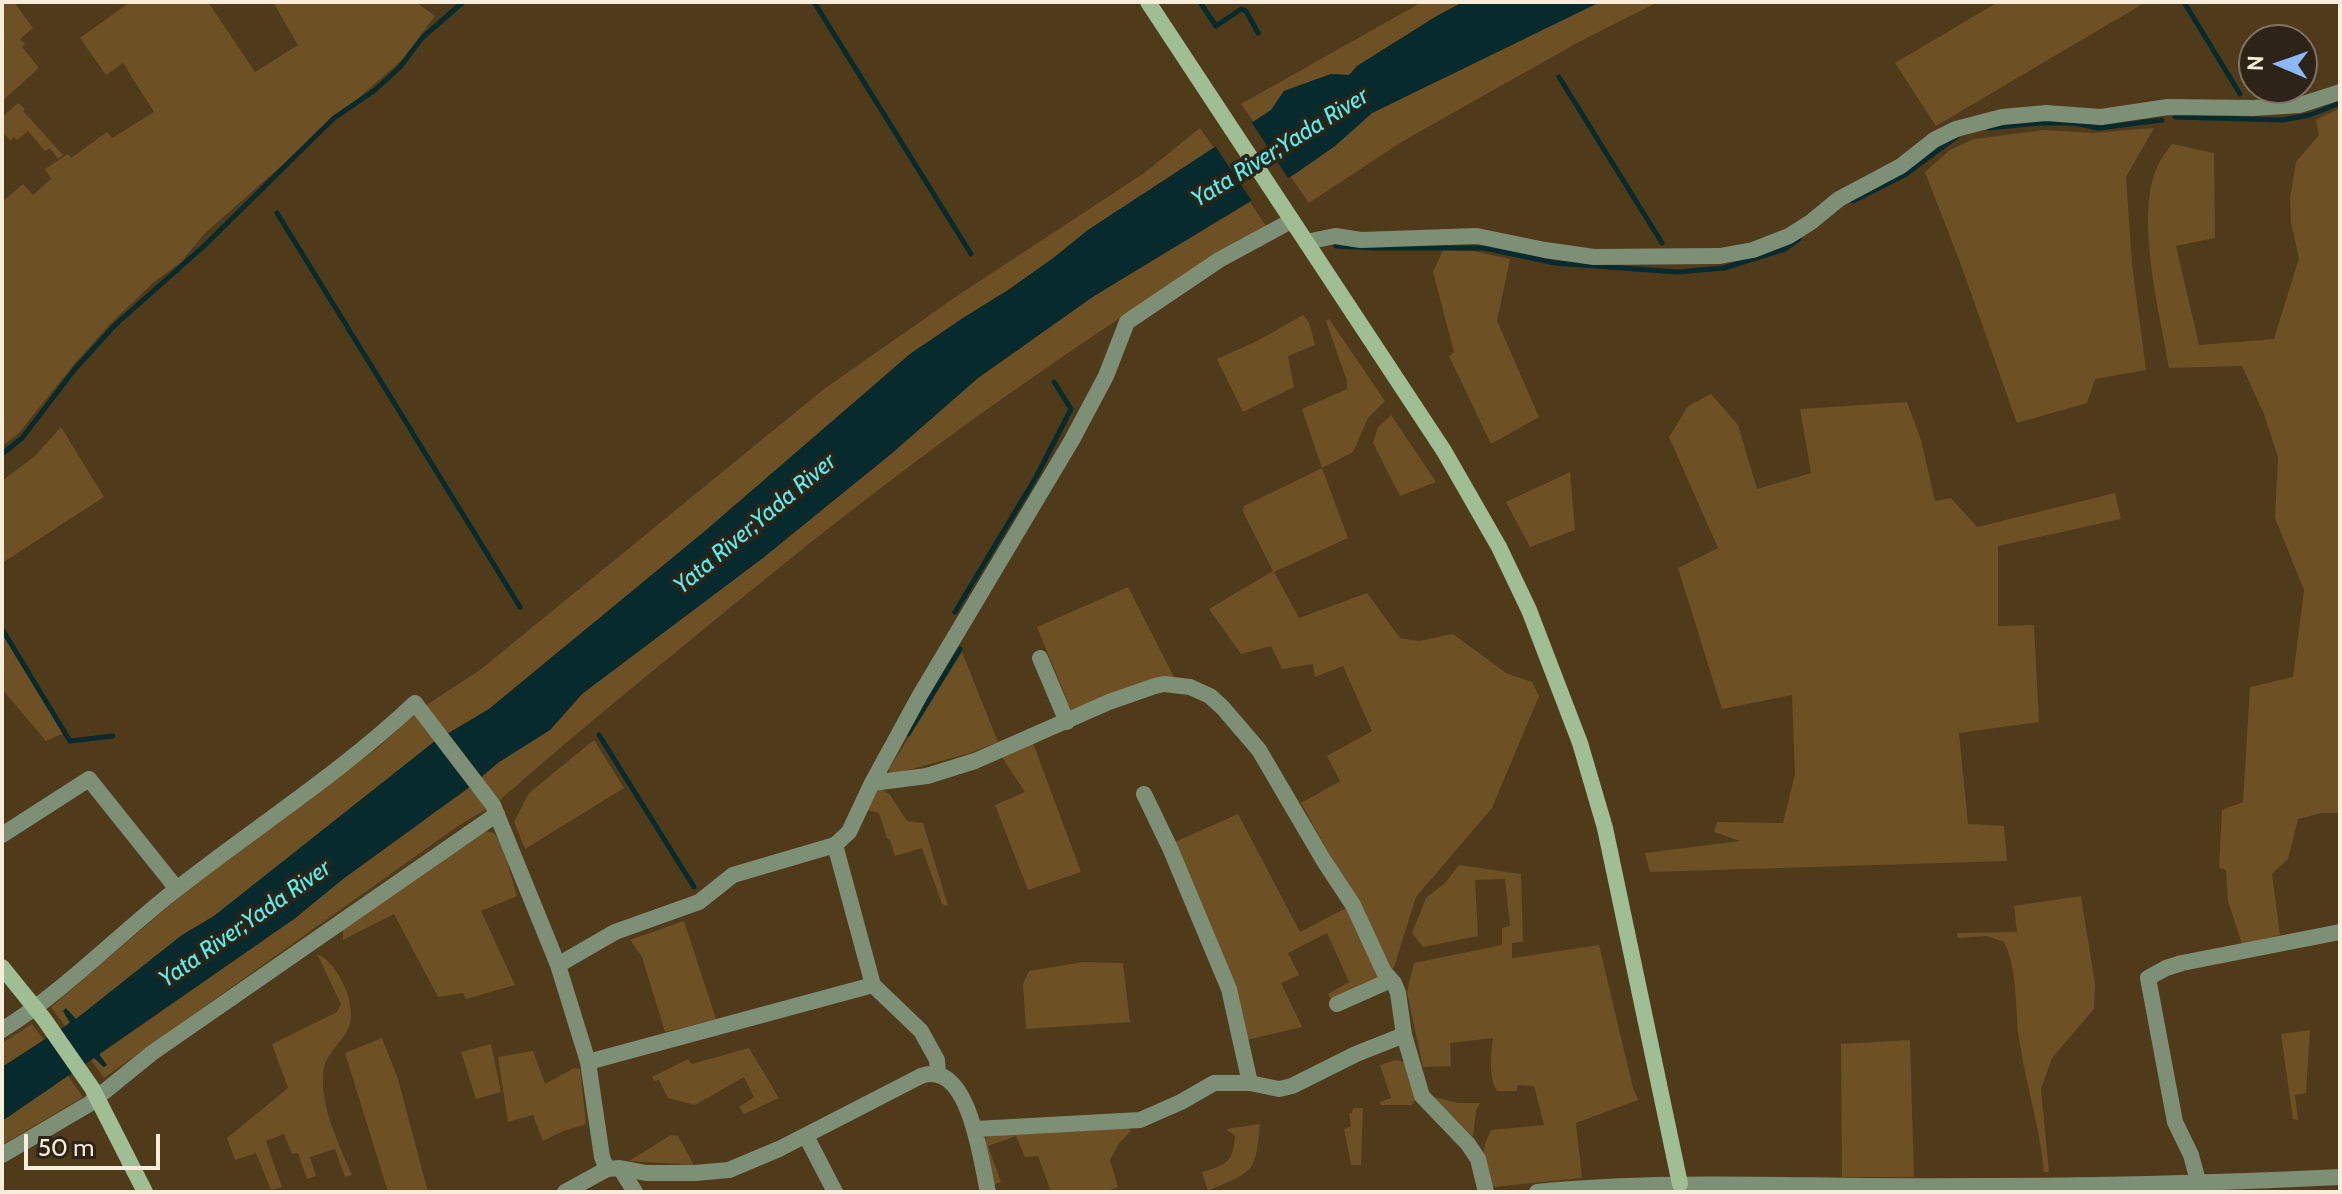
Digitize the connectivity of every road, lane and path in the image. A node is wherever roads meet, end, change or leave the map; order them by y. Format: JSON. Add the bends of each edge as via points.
{"nodes":[{"id":1,"x":1148,"y":2,"type":"edge"},
{"id":2,"x":2340,"y":92,"type":"edge"},
{"id":3,"x":1290,"y":218,"type":"junction"},
{"id":4,"x":1306,"y":242,"type":"junction"},
{"id":5,"x":1040,"y":658,"type":"dead end"},
{"id":6,"x":1067,"y":722,"type":"junction"},
{"id":7,"x":872,"y":783,"type":"junction"},
{"id":8,"x":1144,"y":794,"type":"dead end"},
{"id":9,"x":495,"y":810,"type":"junction"},
{"id":10,"x":2,"y":835,"type":"edge"},
{"id":11,"x":835,"y":845,"type":"junction"},
{"id":12,"x":177,"y":889,"type":"junction"},
{"id":13,"x":2340,"y":932,"type":"edge"},
{"id":14,"x":558,"y":965,"type":"junction"},
{"id":15,"x":2,"y":967,"type":"edge"},
{"id":16,"x":1391,"y":980,"type":"junction"},
{"id":17,"x":873,"y":985,"type":"junction"},
{"id":18,"x":1337,"y":1004,"type":"dead end"},
{"id":19,"x":40,"y":1013,"type":"junction"},
{"id":20,"x":2,"y":1030,"type":"edge"},
{"id":21,"x":1404,"y":1035,"type":"junction"},
{"id":22,"x":588,"y":1062,"type":"junction"},
{"id":23,"x":938,"y":1073,"type":"junction"},
{"id":24,"x":1250,"y":1083,"type":"junction"},
{"id":25,"x":94,"y":1093,"type":"junction"},
{"id":26,"x":976,"y":1129,"type":"junction"},
{"id":27,"x":806,"y":1136,"type":"junction"},
{"id":28,"x":2,"y":1155,"type":"edge"},
{"id":29,"x":614,"y":1169,"type":"junction"},
{"id":30,"x":2340,"y":1177,"type":"edge"},
{"id":31,"x":1680,"y":1184,"type":"junction"},
{"id":32,"x":2200,"y":1188,"type":"edge"},
{"id":33,"x":1868,"y":1189,"type":"edge"},
{"id":34,"x":145,"y":1192,"type":"edge"},
{"id":35,"x":565,"y":1192,"type":"edge"},
{"id":36,"x":635,"y":1192,"type":"edge"},
{"id":37,"x":835,"y":1192,"type":"edge"},
{"id":38,"x":988,"y":1192,"type":"edge"},
{"id":39,"x":1486,"y":1192,"type":"edge"},
{"id":40,"x":1537,"y":1192,"type":"edge"}],
"edges":[{"from":1,"to":3,"type":"street"},
{"from":2,"to":4,"type":"street","via":[[2300,105],[2168,107],[2101,117],[2046,113],[1956,129],[1839,199],[1789,236],[1720,256],[1594,257],[1477,236],[1335,236]]},
{"from":3,"to":4,"type":"street"},
{"from":3,"to":7,"type":"street","via":[[1127,322],[1072,440]]},
{"from":4,"to":31,"type":"street","via":[[1472,497],[1554,671],[1605,828]]},
{"from":5,"to":6,"type":"street"},
{"from":6,"to":7,"type":"street","via":[[975,761],[927,776]]},
{"from":6,"to":16,"type":"street","via":[[1164,684],[1190,687],[1214,699],[1259,750],[1353,905]]},
{"from":7,"to":11,"type":"street","via":[[849,832]]},
{"from":8,"to":24,"type":"street","via":[[1229,989]]},
{"from":9,"to":12,"type":"street","via":[[415,703],[380,736]]},
{"from":9,"to":14,"type":"street"},
{"from":9,"to":25,"type":"street"},
{"from":10,"to":12,"type":"street","via":[[89,779]]},
{"from":11,"to":14,"type":"street","via":[[733,875],[699,902],[615,932]]},
{"from":11,"to":17,"type":"street"},
{"from":12,"to":19,"type":"street"},
{"from":13,"to":32,"type":"street","via":[[2182,963],[2148,978],[2175,1122]]},
{"from":14,"to":22,"type":"street"},
{"from":15,"to":19,"type":"street"},
{"from":16,"to":18,"type":"street"},
{"from":16,"to":21,"type":"street"},
{"from":17,"to":22,"type":"street"},
{"from":17,"to":23,"type":"street","via":[[921,1031]]},
{"from":19,"to":20,"type":"street"},
{"from":19,"to":25,"type":"street"},
{"from":21,"to":24,"type":"street","via":[[1292,1086]]},
{"from":21,"to":39,"type":"street","via":[[1422,1096],[1478,1159]]},
{"from":22,"to":29,"type":"street","via":[[602,1157]]},
{"from":23,"to":26,"type":"street","via":[[958,1092]]},
{"from":23,"to":27,"type":"street","via":[[921,1076]]},
{"from":24,"to":26,"type":"street","via":[[1214,1083],[1140,1120]]},
{"from":25,"to":28,"type":"street"},
{"from":25,"to":34,"type":"street"},
{"from":26,"to":38,"type":"street"},
{"from":27,"to":29,"type":"street","via":[[729,1170]]},
{"from":27,"to":37,"type":"street"},
{"from":29,"to":35,"type":"street"},
{"from":29,"to":36,"type":"street"},
{"from":30,"to":32,"type":"street"},
{"from":31,"to":33,"type":"street"},
{"from":31,"to":40,"type":"street"},
{"from":32,"to":33,"type":"street"}]}
